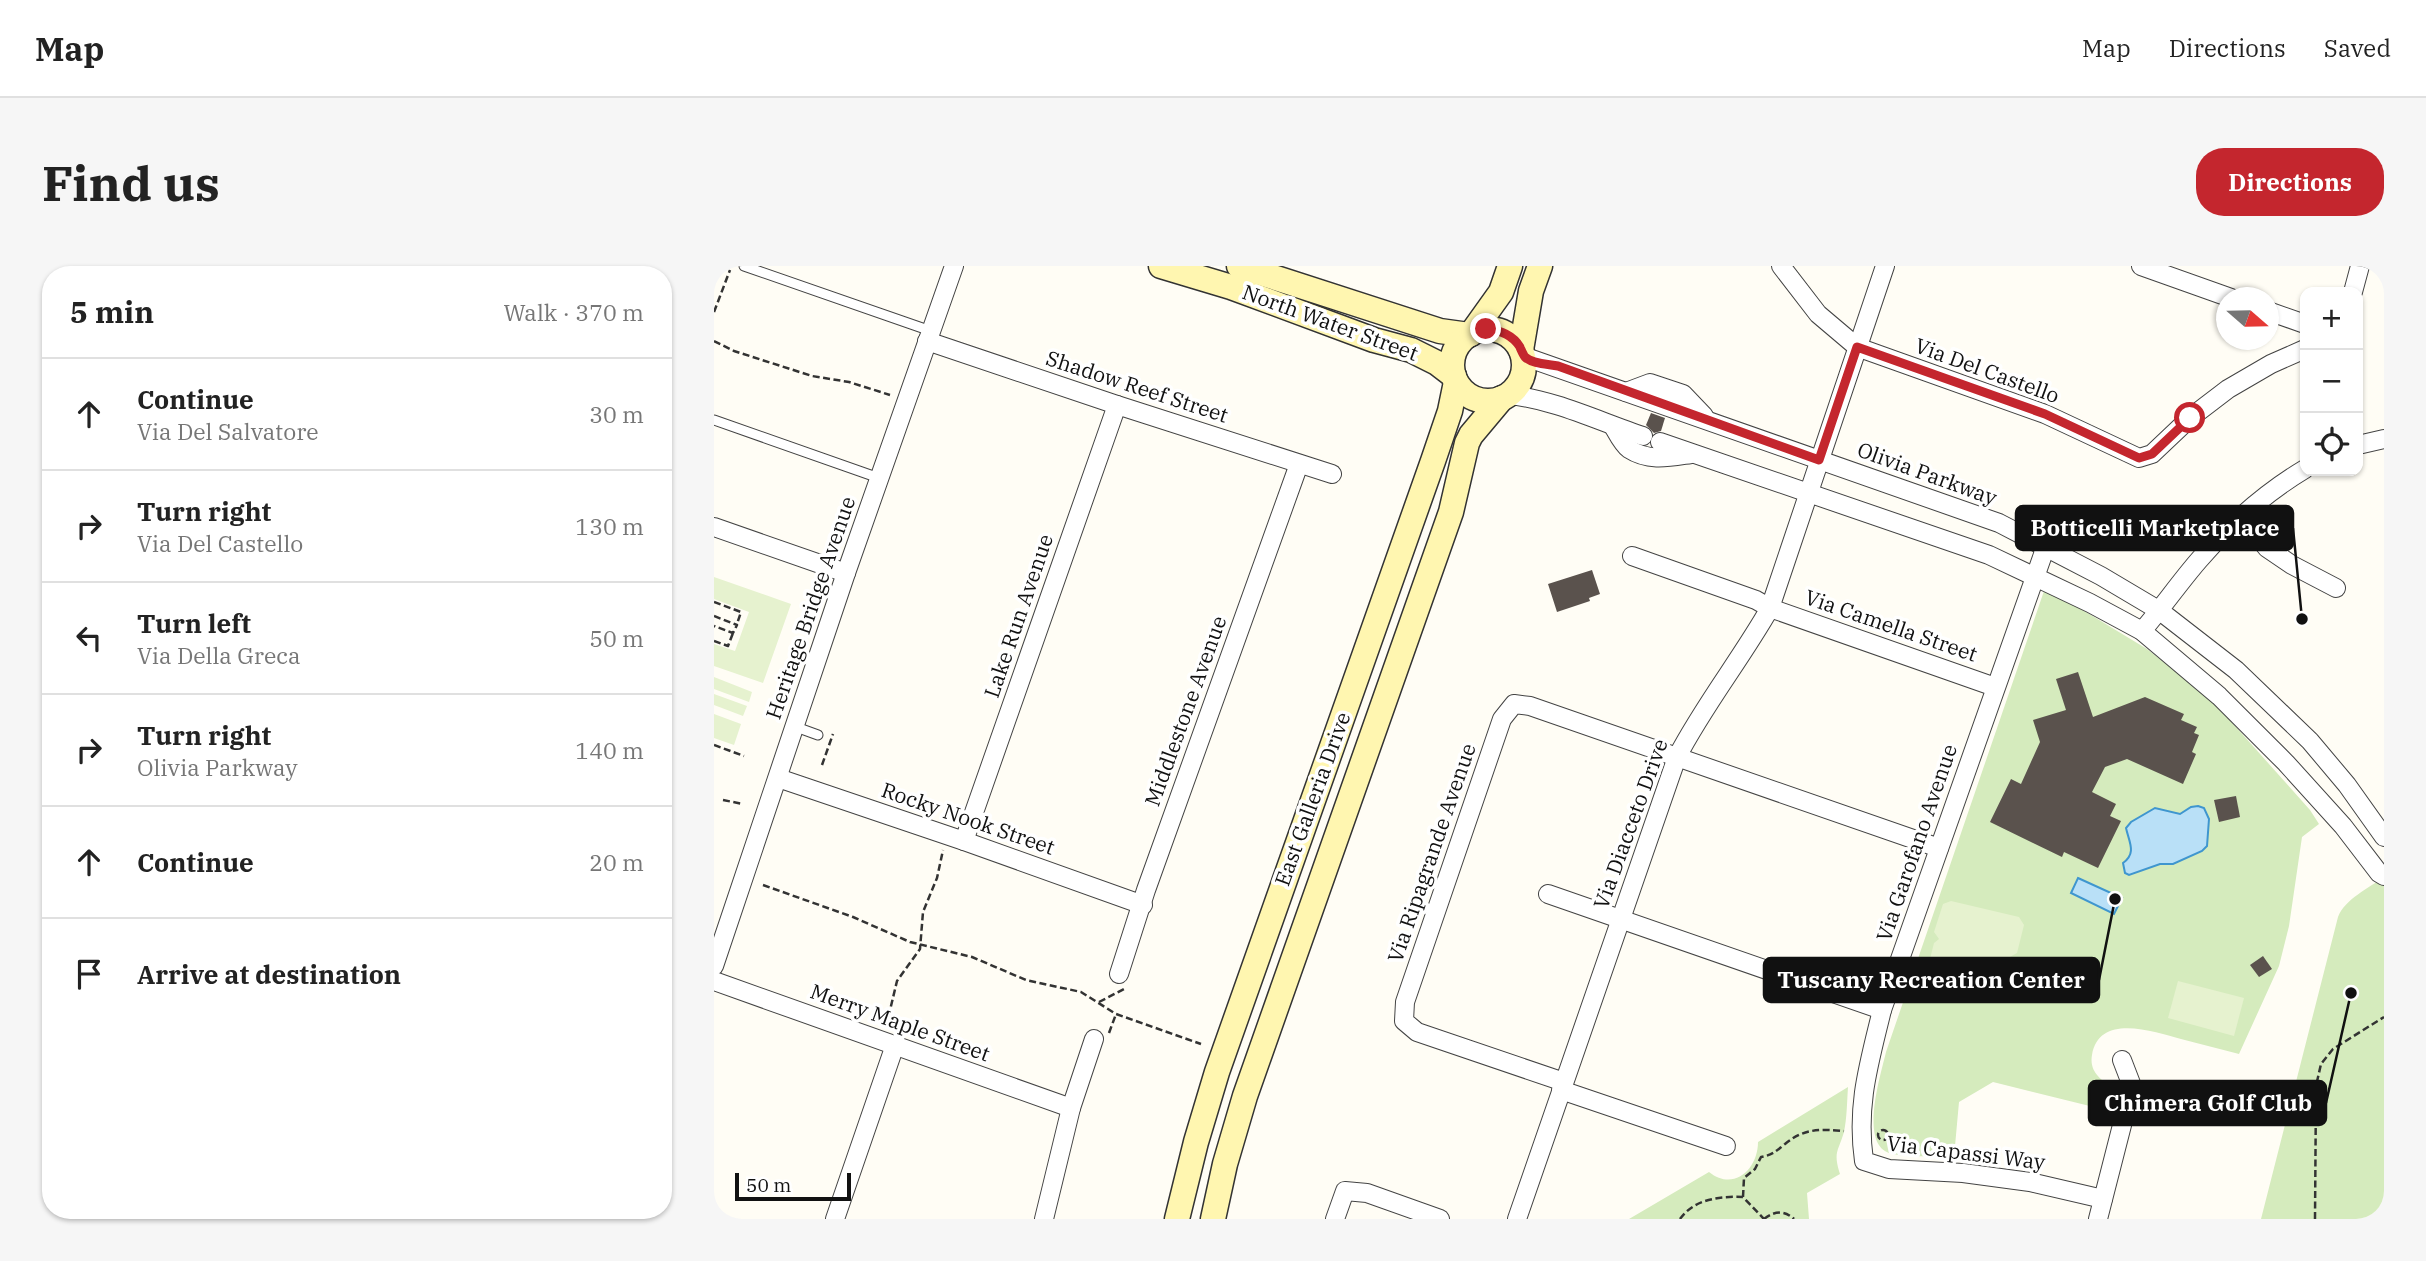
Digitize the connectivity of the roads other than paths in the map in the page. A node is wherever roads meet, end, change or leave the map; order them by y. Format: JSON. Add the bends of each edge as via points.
{"nodes":[{"id":1,"x":744,"y":266,"type":"edge"},
{"id":2,"x":954,"y":266,"type":"edge"},
{"id":3,"x":1161,"y":266,"type":"edge"},
{"id":4,"x":1239,"y":266,"type":"edge"},
{"id":5,"x":1510,"y":266,"type":"edge"},
{"id":6,"x":1540,"y":266,"type":"edge"},
{"id":7,"x":1781,"y":266,"type":"edge"},
{"id":8,"x":1885,"y":266,"type":"edge"},
{"id":9,"x":2141,"y":266,"type":"edge"},
{"id":10,"x":2360,"y":266,"type":"edge"},
{"id":11,"x":2354,"y":287,"type":"edge"},
{"id":12,"x":2216,"y":293,"type":"edge"},
{"id":13,"x":2279,"y":315,"type":"edge"},
{"id":14,"x":2300,"y":322,"type":"edge"},
{"id":15,"x":1470,"y":334,"type":"junction"},
{"id":16,"x":929,"y":336,"type":"junction"},
{"id":17,"x":1857,"y":347,"type":"junction"},
{"id":18,"x":2303,"y":350,"type":"edge"},
{"id":19,"x":1522,"y":353,"type":"junction"},
{"id":20,"x":1455,"y":379,"type":"junction"},
{"id":21,"x":1505,"y":397,"type":"junction"},
{"id":22,"x":1117,"y":405,"type":"junction"},
{"id":23,"x":714,"y":420,"type":"edge"},
{"id":24,"x":1613,"y":426,"type":"junction"},
{"id":25,"x":2384,"y":439,"type":"edge"},
{"id":26,"x":2363,"y":445,"type":"edge"},
{"id":27,"x":1694,"y":453,"type":"junction"},
{"id":28,"x":1819,"y":460,"type":"junction"},
{"id":29,"x":1299,"y":464,"type":"junction"},
{"id":30,"x":2300,"y":472,"type":"edge"},
{"id":31,"x":1332,"y":474,"type":"dead end"},
{"id":32,"x":879,"y":478,"type":"junction"},
{"id":33,"x":1809,"y":492,"type":"junction"},
{"id":34,"x":2241,"y":516,"type":"junction"},
{"id":35,"x":714,"y":527,"type":"edge"},
{"id":36,"x":2046,"y":546,"type":"junction"},
{"id":37,"x":1632,"y":556,"type":"dead end"},
{"id":38,"x":846,"y":573,"type":"junction"},
{"id":39,"x":2035,"y":575,"type":"junction"},
{"id":40,"x":2336,"y":588,"type":"dead end"},
{"id":41,"x":1770,"y":608,"type":"junction"},
{"id":42,"x":2160,"y":611,"type":"junction"},
{"id":43,"x":2142,"y":631,"type":"junction"},
{"id":44,"x":1995,"y":687,"type":"junction"},
{"id":45,"x":796,"y":727,"type":"junction"},
{"id":46,"x":818,"y":736,"type":"dead end"},
{"id":47,"x":1677,"y":757,"type":"junction"},
{"id":48,"x":778,"y":778,"type":"junction"},
{"id":49,"x":2384,"y":837,"type":"edge"},
{"id":50,"x":964,"y":841,"type":"junction"},
{"id":51,"x":1940,"y":848,"type":"junction"},
{"id":52,"x":2384,"y":876,"type":"edge"},
{"id":53,"x":1548,"y":894,"type":"dead end"},
{"id":54,"x":1143,"y":905,"type":"junction"},
{"id":55,"x":1620,"y":919,"type":"junction"},
{"id":56,"x":714,"y":966,"type":"edge"},
{"id":57,"x":1123,"y":979,"type":"road end"},
{"id":58,"x":714,"y":981,"type":"edge"},
{"id":59,"x":1882,"y":1010,"type":"junction"},
{"id":60,"x":1101,"y":1038,"type":"road end"},
{"id":61,"x":895,"y":1045,"type":"junction"},
{"id":62,"x":2122,"y":1060,"type":"dead end"},
{"id":63,"x":1563,"y":1086,"type":"junction"},
{"id":64,"x":1071,"y":1108,"type":"junction"},
{"id":65,"x":1726,"y":1146,"type":"dead end"},
{"id":66,"x":1864,"y":1161,"type":"joint"},
{"id":67,"x":2104,"y":1199,"type":"junction"},
{"id":68,"x":835,"y":1219,"type":"edge"},
{"id":69,"x":1044,"y":1219,"type":"edge"},
{"id":70,"x":1177,"y":1219,"type":"edge"},
{"id":71,"x":1213,"y":1219,"type":"edge"},
{"id":72,"x":1335,"y":1219,"type":"edge"},
{"id":73,"x":1440,"y":1219,"type":"edge"},
{"id":74,"x":1517,"y":1219,"type":"edge"},
{"id":75,"x":2098,"y":1219,"type":"edge"}],
"edges":[{"from":1,"to":16,"type":"lane"},
{"from":2,"to":16,"type":"street","name":"Heritage Bridge Avenue"},
{"from":3,"to":20,"type":"main road","name":"North Water Street","via":[[1411,350]]},
{"from":4,"to":15,"type":"main road","name":"North Water Street","via":[[1440,331]]},
{"from":5,"to":15,"type":"main road","via":[[1501,292]]},
{"from":6,"to":19,"type":"main road","via":[[1531,291]]},
{"from":7,"to":17,"type":"street","via":[[1818,314]]},
{"from":8,"to":17,"type":"street","name":"Via Diacceto Drive"},
{"from":9,"to":12,"type":"street"},
{"from":10,"to":11,"type":"street"},
{"from":13,"to":14,"type":"street"},
{"from":15,"to":19,"type":"main road","via":[[1498,330]]},
{"from":15,"to":20,"type":"main road","via":[[1452,358]]},
{"from":16,"to":22,"type":"street","name":"Shadow Reef Street"},
{"from":16,"to":32,"type":"street","name":"Heritage Bridge Avenue"},
{"from":17,"to":18,"type":"street","name":"Via Del Castello","via":[[2045,414],[2139,458],[2152,454],[2228,389]]},
{"from":17,"to":28,"type":"street","name":"Via Diacceto Drive"},
{"from":19,"to":21,"type":"main road","via":[[1523,376]]},
{"from":19,"to":28,"type":"street","name":"Olivia Parkway","via":[[1626,392],[1650,383],[1683,394],[1706,419]]},
{"from":20,"to":21,"type":"main road","via":[[1463,392],[1474,398]]},
{"from":20,"to":70,"type":"main road","name":"East Galleria Drive","via":[[1433,461],[1217,1072]]},
{"from":21,"to":24,"type":"street","via":[[1536,399]]},
{"from":21,"to":71,"type":"main road","name":"East Galleria Drive","via":[[1467,443],[1451,512],[1245,1096]]},
{"from":22,"to":29,"type":"street","name":"Shadow Reef Street"},
{"from":22,"to":50,"type":"street","name":"Lake Run Avenue"},
{"from":23,"to":32,"type":"lane"},
{"from":24,"to":27,"type":"street"},
{"from":24,"to":27,"type":"street","via":[[1628,449],[1659,459]]},
{"from":25,"to":26,"type":"street"},
{"from":27,"to":33,"type":"street"},
{"from":28,"to":33,"type":"street","name":"Via Diacceto Drive"},
{"from":28,"to":36,"type":"street","name":"Olivia Parkway","via":[[1999,523]]},
{"from":29,"to":31,"type":"street","name":"Shadow Reef Street"},
{"from":29,"to":54,"type":"street","name":"Middlestone Avenue"},
{"from":30,"to":34,"type":"street"},
{"from":32,"to":38,"type":"street","name":"Heritage Bridge Avenue"},
{"from":33,"to":39,"type":"street"},
{"from":33,"to":41,"type":"street","name":"Via Diacceto Drive"},
{"from":34,"to":40,"type":"street","via":[[2267,548]]},
{"from":34,"to":42,"type":"street"},
{"from":35,"to":38,"type":"street"},
{"from":36,"to":39,"type":"street","name":"Via Garofano Avenue"},
{"from":36,"to":42,"type":"street","name":"Olivia Parkway"},
{"from":37,"to":41,"type":"street","name":"Via Camella Street"},
{"from":38,"to":45,"type":"street","name":"Heritage Bridge Avenue"},
{"from":39,"to":43,"type":"street"},
{"from":39,"to":44,"type":"street","name":"Via Garofano Avenue"},
{"from":41,"to":44,"type":"street","name":"Via Camella Street"},
{"from":41,"to":47,"type":"street","name":"Via Diacceto Drive","via":[[1694,723]]},
{"from":42,"to":43,"type":"street"},
{"from":42,"to":49,"type":"street","name":"Olivia Parkway","via":[[2236,670],[2310,741]]},
{"from":43,"to":52,"type":"street","via":[[2219,696],[2277,754]]},
{"from":44,"to":51,"type":"street","name":"Via Garofano Avenue"},
{"from":45,"to":46,"type":"lane"},
{"from":45,"to":48,"type":"street","name":"Heritage Bridge Avenue"},
{"from":47,"to":51,"type":"street"},
{"from":47,"to":55,"type":"street","name":"Via Diacceto Drive"},
{"from":47,"to":63,"type":"street","name":"Via Ripagrande Avenue","via":[[1530,706],[1514,704],[1502,719],[1405,1002],[1404,1021],[1418,1032]]},
{"from":48,"to":50,"type":"street","name":"Rocky Nook Street"},
{"from":48,"to":56,"type":"street","name":"Heritage Bridge Avenue"},
{"from":50,"to":54,"type":"street","name":"Rocky Nook Street"},
{"from":51,"to":59,"type":"street","name":"Via Garofano Avenue"},
{"from":53,"to":55,"type":"street"},
{"from":54,"to":57,"type":"street","name":"Middlestone Avenue"},
{"from":55,"to":59,"type":"street"},
{"from":55,"to":63,"type":"street","name":"Via Diacceto Drive"},
{"from":58,"to":61,"type":"street","name":"Merry Maple Street"},
{"from":59,"to":66,"type":"street","name":"Via Garofano Avenue","via":[[1863,1086],[1860,1135]]},
{"from":60,"to":64,"type":"street"},
{"from":61,"to":64,"type":"street","name":"Merry Maple Street"},
{"from":61,"to":68,"type":"street"},
{"from":62,"to":67,"type":"street","via":[[2132,1086]]},
{"from":63,"to":65,"type":"street"},
{"from":63,"to":74,"type":"street","name":"Via Diacceto Drive"},
{"from":64,"to":69,"type":"street"},
{"from":66,"to":67,"type":"street","name":"Via Capassi Way","via":[[1889,1169],[1963,1172],[2030,1182]]},
{"from":67,"to":75,"type":"street"},
{"from":72,"to":73,"type":"street","via":[[1345,1191],[1367,1193]]}]}
